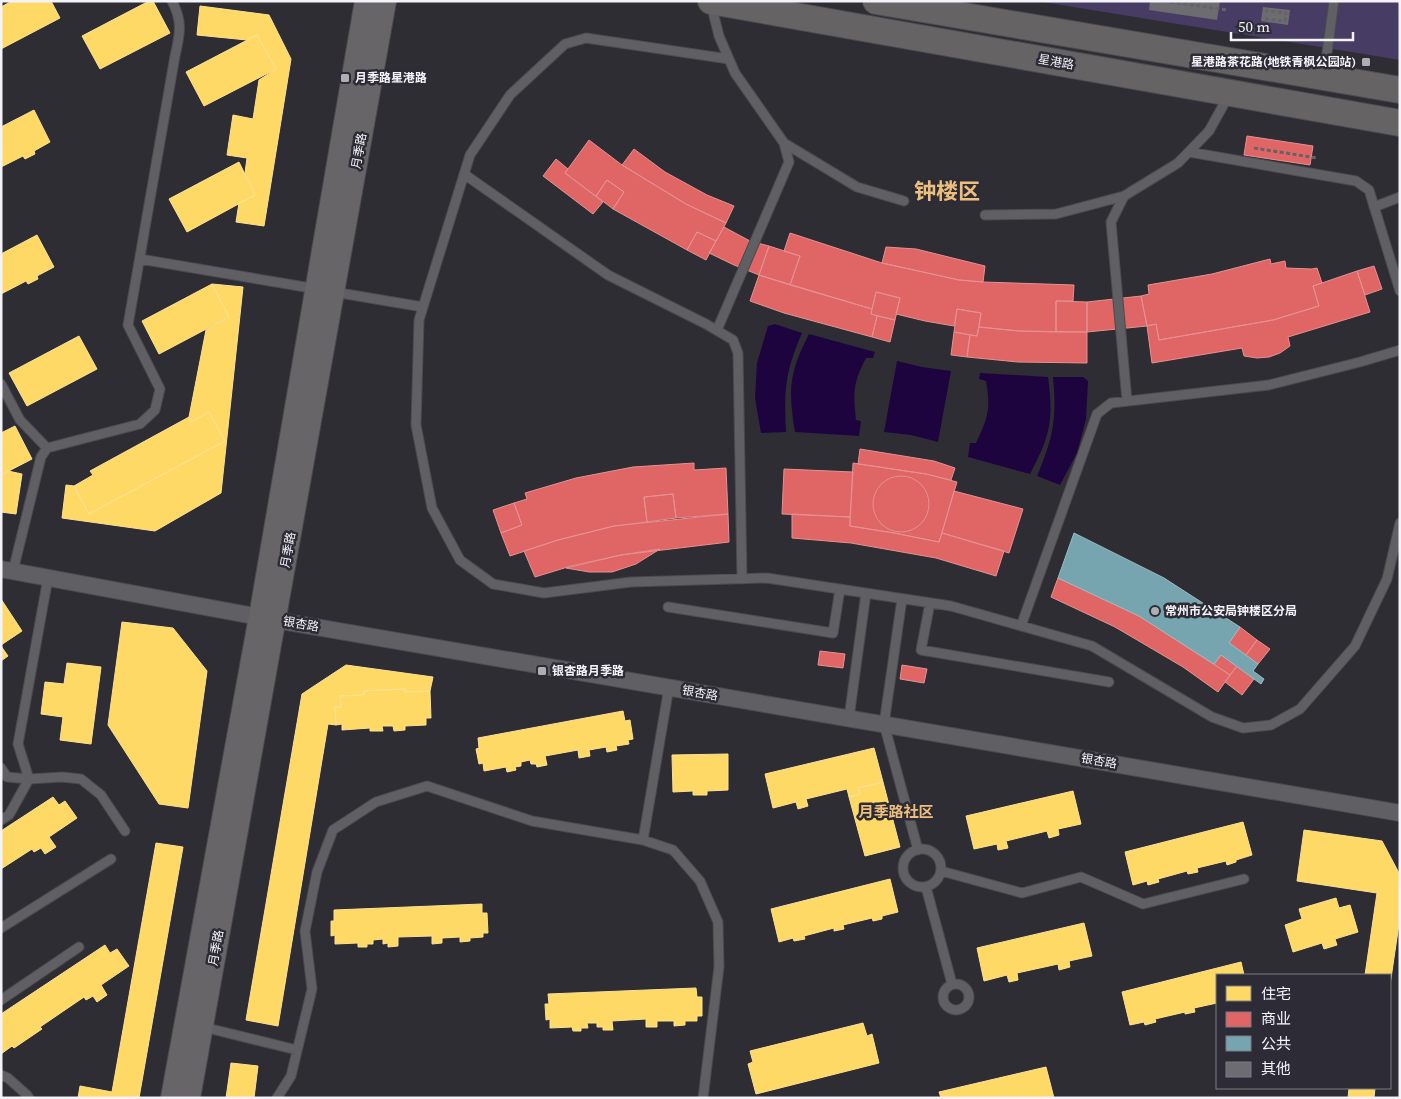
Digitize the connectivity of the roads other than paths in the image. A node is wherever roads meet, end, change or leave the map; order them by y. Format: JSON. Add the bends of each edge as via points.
{"nodes":[{"id":1,"x":172,"y":1,"type":"edge"},
{"id":2,"x":366,"y":1,"type":"edge"},
{"id":3,"x":385,"y":1,"type":"edge"},
{"id":4,"x":711,"y":1,"type":"edge"},
{"id":5,"x":876,"y":1,"type":"edge"},
{"id":6,"x":1334,"y":1,"type":"edge"},
{"id":7,"x":729,"y":59,"type":"junction"},
{"id":8,"x":1324,"y":77,"type":"junction"},
{"id":9,"x":1400,"y":90,"type":"edge"},
{"id":10,"x":1230,"y":92,"type":"junction"},
{"id":11,"x":1400,"y":123,"type":"edge"},
{"id":12,"x":784,"y":143,"type":"junction"},
{"id":13,"x":1189,"y":152,"type":"junction"},
{"id":14,"x":464,"y":174,"type":"junction"},
{"id":15,"x":1124,"y":196,"type":"junction"},
{"id":16,"x":1400,"y":197,"type":"edge"},
{"id":17,"x":904,"y":201,"type":"dead end"},
{"id":18,"x":1374,"y":207,"type":"junction"},
{"id":19,"x":985,"y":215,"type":"dead end"},
{"id":20,"x":140,"y":259,"type":"junction"},
{"id":21,"x":325,"y":290,"type":"junction"},
{"id":22,"x":1400,"y":291,"type":"edge"},
{"id":23,"x":423,"y":307,"type":"junction"},
{"id":24,"x":717,"y":330,"type":"junction"},
{"id":25,"x":1400,"y":350,"type":"edge"},
{"id":26,"x":1,"y":384,"type":"edge"},
{"id":27,"x":1127,"y":402,"type":"junction"},
{"id":28,"x":48,"y":448,"type":"junction"},
{"id":29,"x":1400,"y":523,"type":"edge"},
{"id":30,"x":7,"y":570,"type":"edge"},
{"id":31,"x":48,"y":578,"type":"junction"},
{"id":32,"x":742,"y":579,"type":"junction"},
{"id":33,"x":840,"y":589,"type":"junction"},
{"id":34,"x":866,"y":593,"type":"junction"},
{"id":35,"x":902,"y":599,"type":"junction"},
{"id":36,"x":930,"y":603,"type":"junction"},
{"id":37,"x":668,"y":606,"type":"dead end"},
{"id":38,"x":268,"y":618,"type":"junction"},
{"id":39,"x":1021,"y":626,"type":"junction"},
{"id":40,"x":1109,"y":682,"type":"dead end"},
{"id":41,"x":669,"y":687,"type":"junction"},
{"id":42,"x":849,"y":718,"type":"junction"},
{"id":43,"x":884,"y":724,"type":"junction"},
{"id":44,"x":1,"y":768,"type":"edge"},
{"id":45,"x":29,"y":779,"type":"junction"},
{"id":46,"x":1400,"y":813,"type":"edge"},
{"id":47,"x":1,"y":820,"type":"edge"},
{"id":48,"x":125,"y":831,"type":"dead end"},
{"id":49,"x":642,"y":840,"type":"junction"},
{"id":50,"x":918,"y":850,"type":"junction"},
{"id":51,"x":111,"y":859,"type":"dead end"},
{"id":52,"x":941,"y":871,"type":"junction"},
{"id":53,"x":1244,"y":879,"type":"dead end"},
{"id":54,"x":926,"y":887,"type":"junction"},
{"id":55,"x":1,"y":928,"type":"edge"},
{"id":56,"x":79,"y":947,"type":"dead end"},
{"id":57,"x":952,"y":984,"type":"dead end"},
{"id":58,"x":1,"y":1000,"type":"edge"},
{"id":59,"x":202,"y":1027,"type":"junction"},
{"id":60,"x":297,"y":1050,"type":"junction"},
{"id":61,"x":1,"y":1075,"type":"edge"},
{"id":62,"x":28,"y":1098,"type":"edge"},
{"id":63,"x":172,"y":1098,"type":"edge"},
{"id":64,"x":189,"y":1098,"type":"edge"},
{"id":65,"x":277,"y":1098,"type":"edge"},
{"id":66,"x":703,"y":1098,"type":"edge"}],
"edges":[{"from":1,"to":20,"type":"lane","via":[[178,12],[180,31]]},
{"from":2,"to":21,"type":"street","name":"月季路"},
{"from":3,"to":21,"type":"street","name":"月季路"},
{"from":4,"to":7,"type":"lane","via":[[719,36]]},
{"from":4,"to":10,"type":"main road","name":"星港路"},
{"from":5,"to":8,"type":"main road"},
{"from":6,"to":8,"type":"lane"},
{"from":7,"to":12,"type":"lane","via":[[735,73]]},
{"from":7,"to":14,"type":"lane","via":[[586,38],[566,44],[510,95],[470,155]]},
{"from":8,"to":9,"type":"main road"},
{"from":10,"to":11,"type":"main road","name":"星港路"},
{"from":10,"to":13,"type":"lane","via":[[1209,131]]},
{"from":12,"to":17,"type":"lane","via":[[857,187]]},
{"from":12,"to":24,"type":"lane","via":[[789,162]]},
{"from":13,"to":15,"type":"lane","via":[[1178,163]]},
{"from":13,"to":18,"type":"lane","via":[[1356,181],[1369,190]]},
{"from":14,"to":23,"type":"lane"},
{"from":14,"to":24,"type":"lane","via":[[608,275]]},
{"from":15,"to":19,"type":"lane","via":[[1056,214]]},
{"from":15,"to":27,"type":"lane","via":[[1110,222]]},
{"from":16,"to":18,"type":"lane"},
{"from":18,"to":22,"type":"lane"},
{"from":20,"to":21,"type":"lane"},
{"from":20,"to":28,"type":"lane","via":[[128,325],[160,389],[155,410],[140,424]]},
{"from":21,"to":23,"type":"lane"},
{"from":21,"to":38,"type":"street","name":"月季路"},
{"from":23,"to":32,"type":"lane","via":[[419,320],[416,425],[432,508],[460,560],[493,584],[544,593],[631,582]]},
{"from":24,"to":32,"type":"lane","via":[[732,340],[738,353]]},
{"from":25,"to":27,"type":"lane","via":[[1269,385]]},
{"from":26,"to":28,"type":"lane","via":[[20,420]]},
{"from":27,"to":39,"type":"lane","via":[[1111,403],[1097,414]]},
{"from":28,"to":30,"type":"lane","via":[[40,457]]},
{"from":29,"to":39,"type":"lane","via":[[1387,579],[1355,646],[1300,709],[1271,725],[1243,728],[1212,717],[1092,646]]},
{"from":30,"to":31,"type":"street","name":"银杏路"},
{"from":31,"to":38,"type":"street","name":"银杏路"},
{"from":31,"to":45,"type":"lane","via":[[18,744]]},
{"from":32,"to":33,"type":"lane","via":[[767,578]]},
{"from":33,"to":34,"type":"lane"},
{"from":33,"to":37,"type":"lane","via":[[833,633]]},
{"from":34,"to":35,"type":"lane"},
{"from":34,"to":42,"type":"lane"},
{"from":35,"to":36,"type":"lane"},
{"from":35,"to":43,"type":"lane"},
{"from":36,"to":39,"type":"lane"},
{"from":36,"to":40,"type":"lane","via":[[921,650]]},
{"from":38,"to":41,"type":"street","name":"银杏路"},
{"from":38,"to":59,"type":"street","name":"月季路"},
{"from":38,"to":63,"type":"street","name":"月季路"},
{"from":41,"to":42,"type":"street","name":"银杏路"},
{"from":41,"to":49,"type":"lane"},
{"from":42,"to":43,"type":"street","name":"银杏路"},
{"from":43,"to":46,"type":"street","name":"银杏路"},
{"from":43,"to":50,"type":"lane"},
{"from":44,"to":45,"type":"lane","via":[[7,776]]},
{"from":45,"to":47,"type":"lane","via":[[9,815]]},
{"from":45,"to":48,"type":"lane","via":[[81,779],[101,795]]},
{"from":49,"to":60,"type":"lane","via":[[532,821],[427,786],[376,802],[334,830],[317,872],[305,931],[312,989]]},
{"from":49,"to":66,"type":"lane","via":[[673,850],[700,881],[718,922],[718,967]]},
{"from":50,"to":52,"type":"lane","via":[[936,854]]},
{"from":50,"to":54,"type":"lane","via":[[904,862],[904,874],[912,884]]},
{"from":51,"to":55,"type":"lane"},
{"from":52,"to":53,"type":"lane","via":[[1022,892],[1081,877],[1143,904]]},
{"from":52,"to":54,"type":"lane","via":[[935,882]]},
{"from":54,"to":57,"type":"lane"},
{"from":56,"to":58,"type":"lane"},
{"from":59,"to":60,"type":"lane"},
{"from":59,"to":64,"type":"street","name":"月季路"},
{"from":60,"to":65,"type":"lane","via":[[291,1076]]},
{"from":61,"to":62,"type":"lane"}]}
